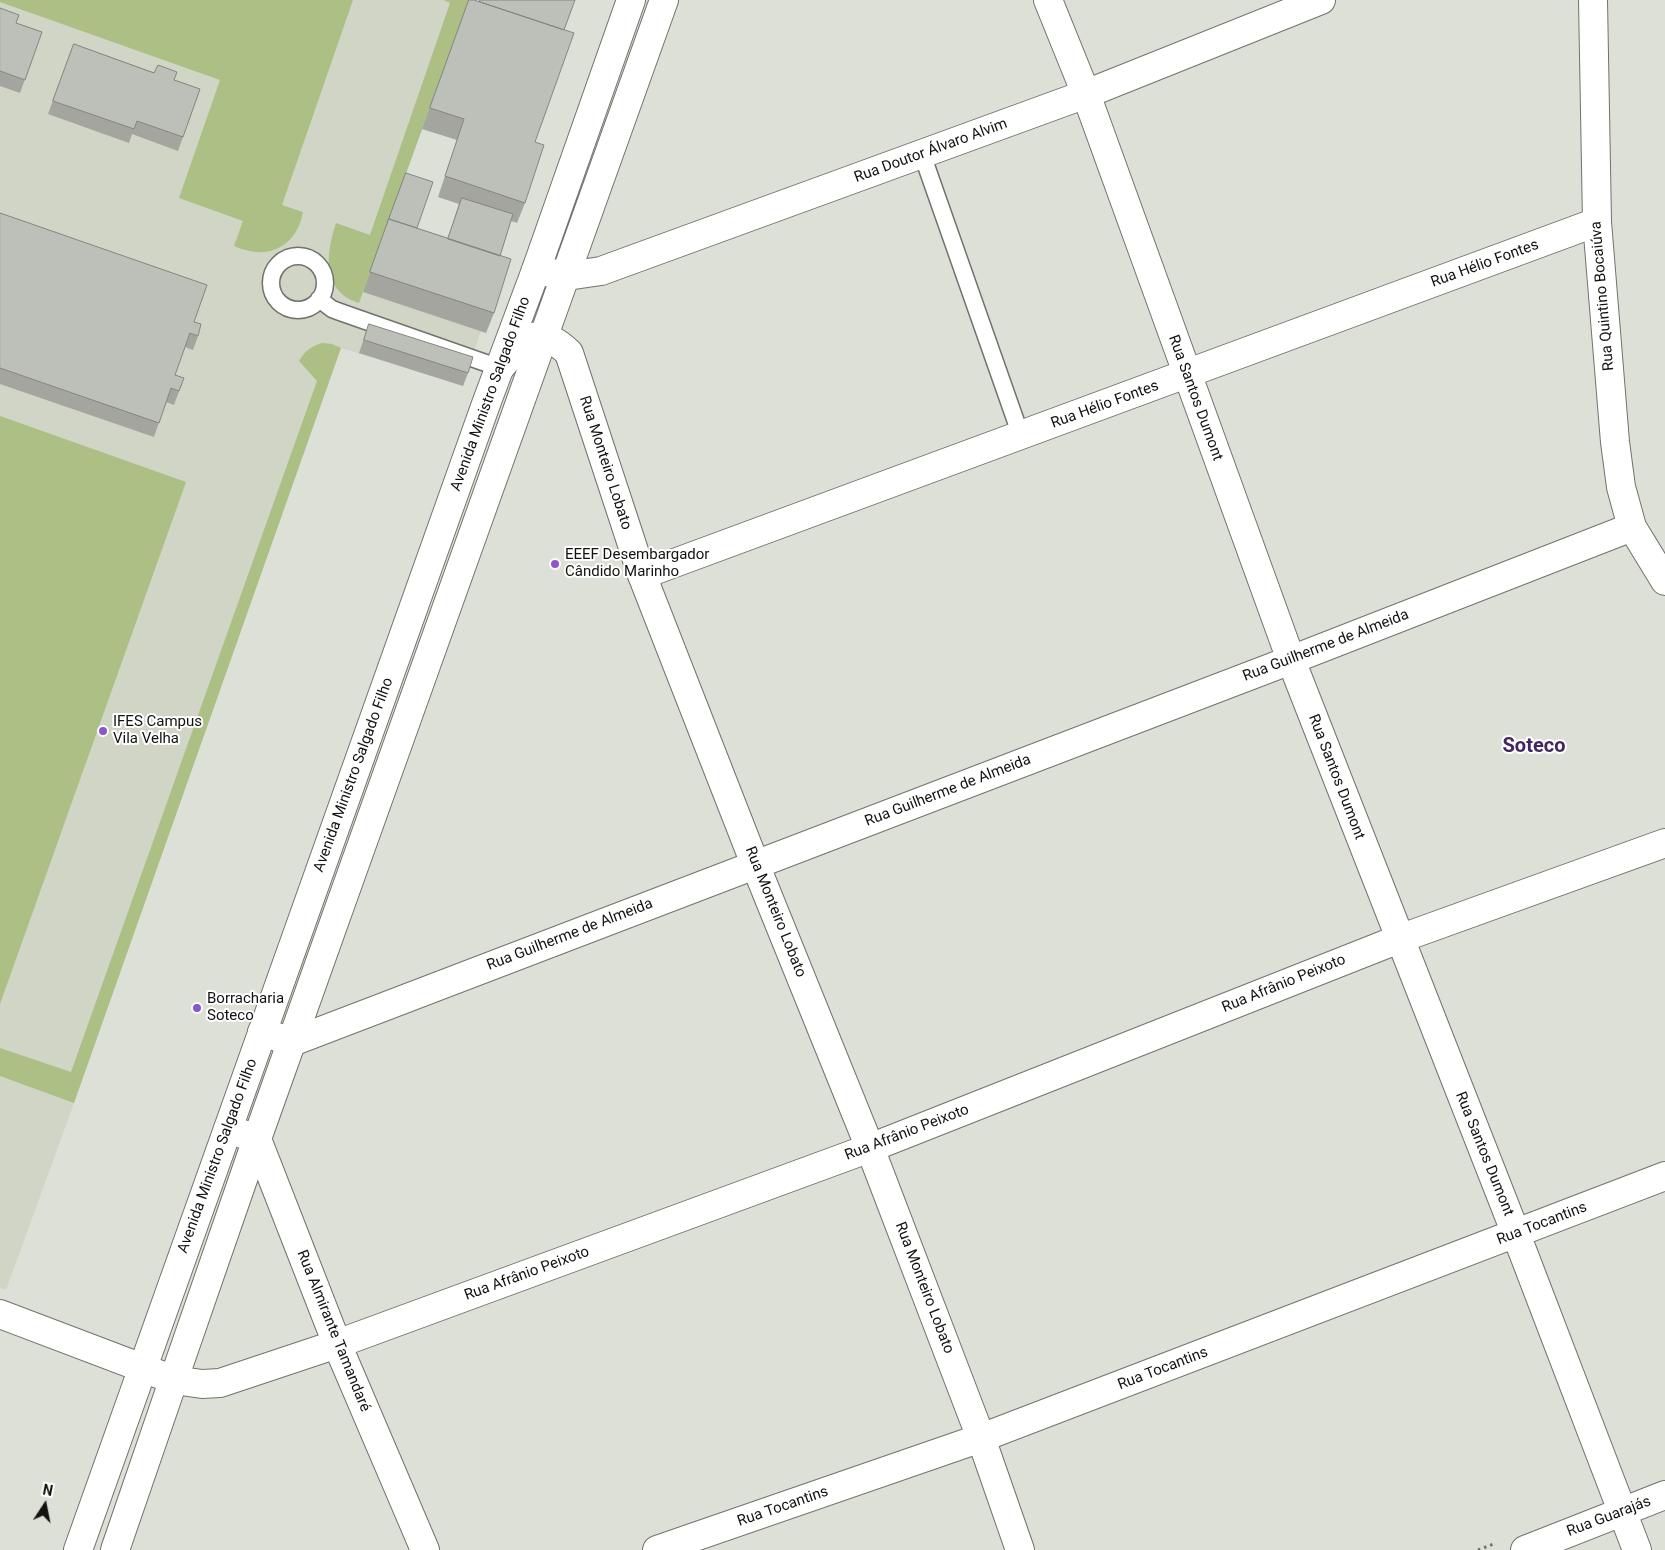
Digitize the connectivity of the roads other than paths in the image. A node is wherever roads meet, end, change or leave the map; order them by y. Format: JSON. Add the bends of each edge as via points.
{"nodes":[{"id":1,"x":631,"y":0,"type":"edge"},
{"id":2,"x":664,"y":0,"type":"edge"},
{"id":3,"x":1048,"y":0,"type":"edge"},
{"id":4,"x":1320,"y":0,"type":"edge"},
{"id":5,"x":1593,"y":0,"type":"edge"},
{"id":6,"x":1086,"y":94,"type":"junction"},
{"id":7,"x":922,"y":154,"type":"junction"},
{"id":8,"x":1597,"y":222,"type":"junction"},
{"id":9,"x":536,"y":270,"type":"junction"},
{"id":10,"x":567,"y":276,"type":"junction"},
{"id":11,"x":320,"y":299,"type":"dead end"},
{"id":12,"x":544,"y":337,"type":"junction"},
{"id":13,"x":500,"y":368,"type":"junction"},
{"id":14,"x":1187,"y":375,"type":"junction"},
{"id":15,"x":1021,"y":436,"type":"junction"},
{"id":16,"x":1632,"y":526,"type":"junction"},
{"id":17,"x":642,"y":575,"type":"junction"},
{"id":18,"x":1665,"y":581,"type":"edge"},
{"id":19,"x":1291,"y":660,"type":"junction"},
{"id":20,"x":1665,"y":843,"type":"edge"},
{"id":21,"x":755,"y":864,"type":"junction"},
{"id":22,"x":1399,"y":938,"type":"junction"},
{"id":23,"x":262,"y":1032,"type":"junction"},
{"id":24,"x":292,"y":1042,"type":"junction"},
{"id":25,"x":228,"y":1129,"type":"junction"},
{"id":26,"x":257,"y":1139,"type":"junction"},
{"id":27,"x":870,"y":1148,"type":"junction"},
{"id":28,"x":1665,"y":1176,"type":"edge"},
{"id":29,"x":1516,"y":1234,"type":"junction"},
{"id":30,"x":0,"y":1314,"type":"edge"},
{"id":31,"x":337,"y":1344,"type":"junction"},
{"id":32,"x":142,"y":1368,"type":"junction"},
{"id":33,"x":174,"y":1380,"type":"junction"},
{"id":34,"x":981,"y":1438,"type":"junction"},
{"id":35,"x":1665,"y":1495,"type":"edge"},
{"id":36,"x":1624,"y":1512,"type":"junction"},
{"id":37,"x":78,"y":1550,"type":"edge"},
{"id":38,"x":114,"y":1550,"type":"edge"},
{"id":39,"x":425,"y":1550,"type":"edge"},
{"id":40,"x":657,"y":1550,"type":"edge"},
{"id":41,"x":1020,"y":1550,"type":"edge"},
{"id":42,"x":1525,"y":1550,"type":"edge"},
{"id":43,"x":1637,"y":1550,"type":"edge"}],
"edges":[{"from":1,"to":9,"type":"street","name":"Avenida Ministro Salgado Filho"},
{"from":2,"to":10,"type":"street","name":"Avenida Ministro Salgado Filho"},
{"from":3,"to":6,"type":"street","name":"Rua Santos Dumont"},
{"from":4,"to":6,"type":"street","name":"Rua Doutor Álvaro Alvim"},
{"from":5,"to":8,"type":"street","name":"Rua Quintino Bocaiúva"},
{"from":6,"to":7,"type":"street","name":"Rua Doutor Álvaro Alvim"},
{"from":6,"to":14,"type":"street","name":"Rua Santos Dumont"},
{"from":7,"to":10,"type":"street","name":"Rua Doutor Álvaro Alvim","via":[[601,271]]},
{"from":7,"to":15,"type":"lane"},
{"from":8,"to":14,"type":"street","name":"Rua Hélio Fontes"},
{"from":8,"to":16,"type":"street","name":"Rua Quintino Bocaiúva","via":[[1621,487]]},
{"from":9,"to":10,"type":"street","name":"Rua Doutor Álvaro Alvim"},
{"from":9,"to":13,"type":"street","name":"Avenida Ministro Salgado Filho"},
{"from":10,"to":12,"type":"street","name":"Avenida Ministro Salgado Filho"},
{"from":11,"to":13,"type":"lane","via":[[332,309]]},
{"from":12,"to":13,"type":"street","via":[[533,336],[522,342]]},
{"from":12,"to":17,"type":"street","name":"Rua Monteiro Lobato","via":[[557,342],[569,353]]},
{"from":12,"to":24,"type":"street","name":"Avenida Ministro Salgado Filho"},
{"from":13,"to":23,"type":"street","name":"Avenida Ministro Salgado Filho"},
{"from":14,"to":15,"type":"street","name":"Rua Hélio Fontes"},
{"from":14,"to":19,"type":"street","name":"Rua Santos Dumont"},
{"from":15,"to":17,"type":"street","name":"Rua Hélio Fontes"},
{"from":16,"to":18,"type":"street","name":"Rua Quintino Bocaiúva"},
{"from":16,"to":19,"type":"street","name":"Rua Guilherme de Almeida"},
{"from":17,"to":21,"type":"street","name":"Rua Monteiro Lobato"},
{"from":19,"to":21,"type":"street","name":"Rua Guilherme de Almeida"},
{"from":19,"to":22,"type":"street","name":"Rua Santos Dumont"},
{"from":20,"to":22,"type":"street","name":"Rua Afrânio Peixoto"},
{"from":21,"to":24,"type":"street","name":"Rua Guilherme de Almeida"},
{"from":21,"to":27,"type":"street","name":"Rua Monteiro Lobato"},
{"from":22,"to":27,"type":"street","name":"Rua Afrânio Peixoto"},
{"from":22,"to":29,"type":"street","name":"Rua Santos Dumont"},
{"from":23,"to":24,"type":"street"},
{"from":23,"to":25,"type":"street","name":"Avenida Ministro Salgado Filho"},
{"from":24,"to":26,"type":"street","name":"Avenida Ministro Salgado Filho"},
{"from":25,"to":26,"type":"street"},
{"from":25,"to":32,"type":"street","name":"Avenida Ministro Salgado Filho"},
{"from":26,"to":31,"type":"street","name":"Rua Almirante Tamandaré"},
{"from":26,"to":33,"type":"street","name":"Avenida Ministro Salgado Filho"},
{"from":27,"to":31,"type":"street","name":"Rua Afrânio Peixoto"},
{"from":27,"to":34,"type":"street","name":"Rua Monteiro Lobato"},
{"from":28,"to":29,"type":"street","name":"Rua Tocantins"},
{"from":29,"to":34,"type":"street","name":"Rua Tocantins"},
{"from":29,"to":36,"type":"street","name":"Rua Santos Dumont"},
{"from":30,"to":32,"type":"street","name":"Rua Afrânio Peixoto"},
{"from":31,"to":33,"type":"street","name":"Rua Afrânio Peixoto","via":[[220,1383]]},
{"from":31,"to":39,"type":"street","name":"Rua Almirante Tamandaré"},
{"from":32,"to":33,"type":"street","name":"Rua Afrânio Peixoto"},
{"from":32,"to":37,"type":"street","name":"Avenida Ministro Salgado Filho"},
{"from":33,"to":38,"type":"street","name":"Avenida Ministro Salgado Filho"},
{"from":34,"to":40,"type":"street","name":"Rua Tocantins"},
{"from":34,"to":41,"type":"street","name":"Rua Monteiro Lobato"},
{"from":35,"to":36,"type":"street","name":"Rua Guarajás"},
{"from":36,"to":42,"type":"street","name":"Rua Guarajás"},
{"from":36,"to":43,"type":"street","name":"Rua Santos Dumont"}]}
